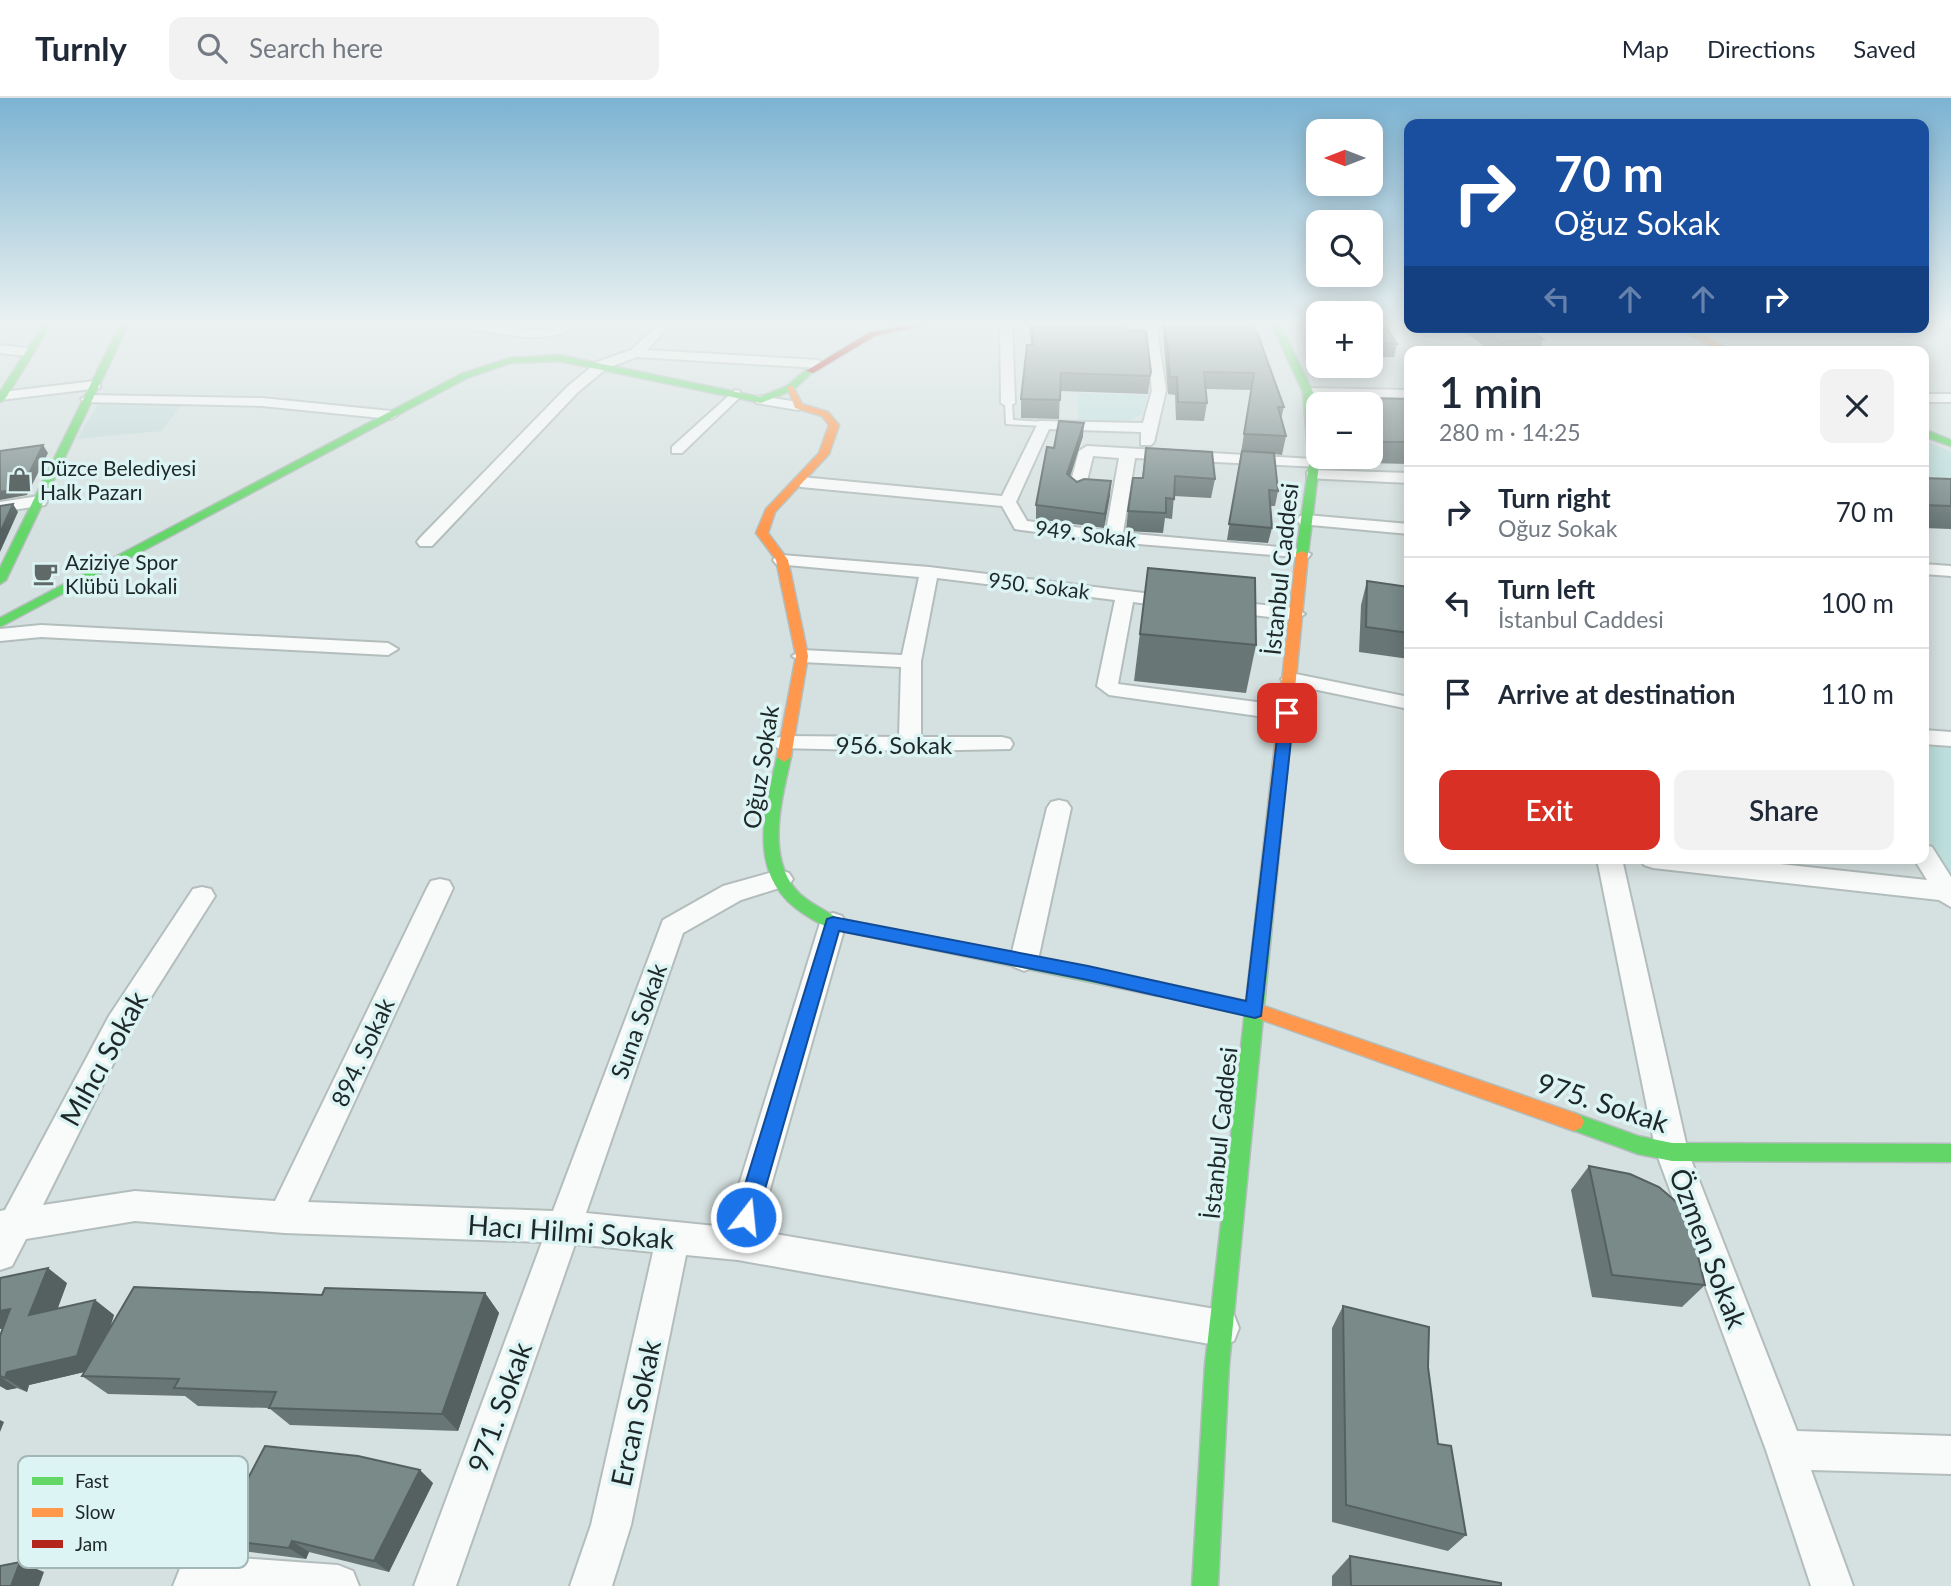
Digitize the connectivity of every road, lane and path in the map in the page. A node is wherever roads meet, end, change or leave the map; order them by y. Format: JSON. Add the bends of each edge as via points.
{"nodes":[{"id":1,"x":91,"y":392,"type":"edge"},
{"id":2,"x":168,"y":392,"type":"edge"},
{"id":3,"x":434,"y":392,"type":"edge"},
{"id":4,"x":570,"y":392,"type":"edge"},
{"id":5,"x":728,"y":392,"type":"edge"},
{"id":6,"x":779,"y":392,"type":"edge"},
{"id":7,"x":792,"y":392,"type":"edge"},
{"id":8,"x":1008,"y":392,"type":"edge"},
{"id":9,"x":1158,"y":392,"type":"edge"},
{"id":10,"x":1383,"y":393,"type":"edge"},
{"id":11,"x":735,"y":394,"type":"junction"},
{"id":12,"x":1404,"y":394,"type":"edge"},
{"id":13,"x":761,"y":400,"type":"junction"},
{"id":14,"x":1008,"y":403,"type":"joint"},
{"id":15,"x":798,"y":406,"type":"junction"},
{"id":16,"x":391,"y":415,"type":"junction"},
{"id":17,"x":1044,"y":425,"type":"junction"},
{"id":18,"x":1149,"y":428,"type":"junction"},
{"id":19,"x":1929,"y":434,"type":"edge"},
{"id":20,"x":1951,"y":443,"type":"edge"},
{"id":21,"x":677,"y":450,"type":"dead end"},
{"id":22,"x":1136,"y":453,"type":"junction"},
{"id":23,"x":1306,"y":468,"type":"edge"},
{"id":24,"x":1314,"y":469,"type":"joint"},
{"id":25,"x":1404,"y":478,"type":"edge"},
{"id":26,"x":801,"y":482,"type":"junction"},
{"id":27,"x":1077,"y":489,"type":"edge"},
{"id":28,"x":38,"y":501,"type":"junction"},
{"id":29,"x":1008,"y":502,"type":"junction"},
{"id":30,"x":0,"y":507,"type":"edge"},
{"id":31,"x":1306,"y":520,"type":"junction"},
{"id":32,"x":1404,"y":529,"type":"edge"},
{"id":33,"x":1114,"y":537,"type":"junction"},
{"id":34,"x":426,"y":542,"type":"dead end"},
{"id":35,"x":1302,"y":554,"type":"junction"},
{"id":36,"x":782,"y":560,"type":"junction"},
{"id":37,"x":1929,"y":569,"type":"edge"},
{"id":38,"x":1951,"y":571,"type":"edge"},
{"id":39,"x":929,"y":572,"type":"junction"},
{"id":40,"x":1,"y":576,"type":"edge"},
{"id":41,"x":1125,"y":596,"type":"junction"},
{"id":42,"x":1296,"y":614,"type":"junction"},
{"id":43,"x":0,"y":623,"type":"edge"},
{"id":44,"x":0,"y":635,"type":"edge"},
{"id":45,"x":388,"y":649,"type":"dead end"},
{"id":46,"x":802,"y":656,"type":"junction"},
{"id":47,"x":911,"y":661,"type":"junction"},
{"id":48,"x":1291,"y":679,"type":"junction"},
{"id":49,"x":1404,"y":702,"type":"edge"},
{"id":50,"x":1287,"y":713,"type":"junction"},
{"id":51,"x":785,"y":743,"type":"junction"},
{"id":52,"x":910,"y":744,"type":"junction"},
{"id":53,"x":1002,"y":744,"type":"dead end"},
{"id":54,"x":1059,"y":808,"type":"dead end"},
{"id":55,"x":1929,"y":863,"type":"edge"},
{"id":56,"x":1610,"y":864,"type":"edge"},
{"id":57,"x":1694,"y":864,"type":"edge"},
{"id":58,"x":780,"y":879,"type":"junction"},
{"id":59,"x":440,"y":888,"type":"dead end"},
{"id":60,"x":1949,"y":895,"type":"edge"},
{"id":61,"x":202,"y":896,"type":"dead end"},
{"id":62,"x":833,"y":923,"type":"junction"},
{"id":63,"x":1024,"y":960,"type":"junction"},
{"id":64,"x":1255,"y":1010,"type":"junction"},
{"id":65,"x":1672,"y":1152,"type":"junction"},
{"id":66,"x":1951,"y":1153,"type":"edge"},
{"id":67,"x":284,"y":1217,"type":"junction"},
{"id":68,"x":563,"y":1227,"type":"junction"},
{"id":69,"x":4,"y":1235,"type":"edge"},
{"id":70,"x":673,"y":1238,"type":"junction"},
{"id":71,"x":738,"y":1244,"type":"junction"},
{"id":72,"x":1221,"y":1328,"type":"junction"},
{"id":73,"x":1785,"y":1450,"type":"junction"},
{"id":74,"x":1951,"y":1455,"type":"edge"},
{"id":75,"x":196,"y":1581,"type":"edge"},
{"id":76,"x":1205,"y":1584,"type":"edge"},
{"id":77,"x":338,"y":1586,"type":"edge"},
{"id":78,"x":435,"y":1586,"type":"edge"},
{"id":79,"x":591,"y":1586,"type":"edge"},
{"id":80,"x":1832,"y":1586,"type":"edge"}],
"edges":[{"from":1,"to":28,"type":"street"},
{"from":2,"to":16,"type":"street"},
{"from":3,"to":16,"type":"street"},
{"from":4,"to":34,"type":"street"},
{"from":5,"to":11,"type":"street"},
{"from":6,"to":13,"type":"street"},
{"from":7,"to":15,"type":"street"},
{"from":8,"to":14,"type":"street"},
{"from":9,"to":18,"type":"street"},
{"from":10,"to":12,"type":"street"},
{"from":11,"to":13,"type":"street"},
{"from":11,"to":21,"type":"street"},
{"from":13,"to":15,"type":"street"},
{"from":14,"to":17,"type":"lane","via":[[1009,422]]},
{"from":15,"to":26,"type":"street","name":"Oğuz Sokak","via":[[825,414],[834,425],[824,454]]},
{"from":16,"to":43,"type":"street"},
{"from":17,"to":18,"type":"street"},
{"from":17,"to":29,"type":"street"},
{"from":18,"to":22,"type":"street"},
{"from":19,"to":20,"type":"street"},
{"from":22,"to":23,"type":"street"},
{"from":22,"to":27,"type":"street","via":[[1087,451]]},
{"from":22,"to":33,"type":"street"},
{"from":24,"to":25,"type":"street"},
{"from":24,"to":31,"type":"street","name":"İstanbul Caddesi"},
{"from":26,"to":29,"type":"street","name":"949. Sokak"},
{"from":26,"to":36,"type":"street","name":"Oğuz Sokak","via":[[770,511],[762,533]]},
{"from":28,"to":30,"type":"street"},
{"from":28,"to":40,"type":"street"},
{"from":29,"to":33,"type":"street","name":"949. Sokak","via":[[1021,525]]},
{"from":31,"to":32,"type":"street"},
{"from":31,"to":35,"type":"street","name":"İstanbul Caddesi"},
{"from":33,"to":35,"type":"street","name":"949. Sokak"},
{"from":35,"to":42,"type":"street","name":"İstanbul Caddesi"},
{"from":36,"to":39,"type":"street","name":"950. Sokak"},
{"from":36,"to":46,"type":"street","name":"Oğuz Sokak"},
{"from":37,"to":38,"type":"street"},
{"from":39,"to":41,"type":"street","name":"950. Sokak"},
{"from":39,"to":47,"type":"street"},
{"from":41,"to":42,"type":"street","name":"950. Sokak"},
{"from":41,"to":50,"type":"street","via":[[1107,687]]},
{"from":42,"to":48,"type":"street","name":"İstanbul Caddesi"},
{"from":44,"to":45,"type":"street","via":[[41,631]]},
{"from":46,"to":47,"type":"street"},
{"from":46,"to":51,"type":"street","name":"Oğuz Sokak"},
{"from":47,"to":52,"type":"street"},
{"from":48,"to":49,"type":"street"},
{"from":48,"to":50,"type":"street","name":"İstanbul Caddesi"},
{"from":50,"to":64,"type":"street","name":"İstanbul Caddesi"},
{"from":51,"to":52,"type":"street","name":"956. Sokak"},
{"from":51,"to":58,"type":"street","name":"Oğuz Sokak","via":[[769,836]]},
{"from":52,"to":53,"type":"street","name":"956. Sokak"},
{"from":54,"to":63,"type":"street"},
{"from":55,"to":60,"type":"street"},
{"from":56,"to":65,"type":"street","name":"Özmen Sokak"},
{"from":57,"to":60,"type":"street"},
{"from":58,"to":62,"type":"street","name":"Oğuz Sokak","via":[[793,897]]},
{"from":58,"to":68,"type":"street","name":"Suna Sokak","via":[[733,893],[672,927]]},
{"from":59,"to":67,"type":"street","name":"894. Sokak"},
{"from":61,"to":69,"type":"street","name":"Mıhcı Sokak","via":[[119,1024]]},
{"from":62,"to":63,"type":"street","name":"Oğuz Sokak"},
{"from":62,"to":71,"type":"street"},
{"from":63,"to":64,"type":"street","name":"Oğuz Sokak"},
{"from":64,"to":65,"type":"street","name":"975. Sokak","via":[[1638,1145]]},
{"from":64,"to":72,"type":"street","name":"İstanbul Caddesi"},
{"from":65,"to":66,"type":"street","name":"975. Sokak"},
{"from":65,"to":73,"type":"street","name":"Özmen Sokak"},
{"from":67,"to":68,"type":"street","name":"Hacı Hilmi Sokak"},
{"from":67,"to":69,"type":"street","name":"Hacı Hilmi Sokak","via":[[135,1206]]},
{"from":68,"to":70,"type":"street","name":"Hacı Hilmi Sokak"},
{"from":68,"to":78,"type":"street","name":"971. Sokak"},
{"from":70,"to":71,"type":"street","name":"Hacı Hilmi Sokak"},
{"from":70,"to":79,"type":"street","name":"Ercan Sokak","via":[[611,1525]]},
{"from":71,"to":72,"type":"street","name":"Hacı Hilmi Sokak"},
{"from":72,"to":76,"type":"street","name":"İstanbul Caddesi"},
{"from":73,"to":74,"type":"street"},
{"from":73,"to":80,"type":"street","name":"Özmen Sokak"},
{"from":75,"to":77,"type":"street"}]}
